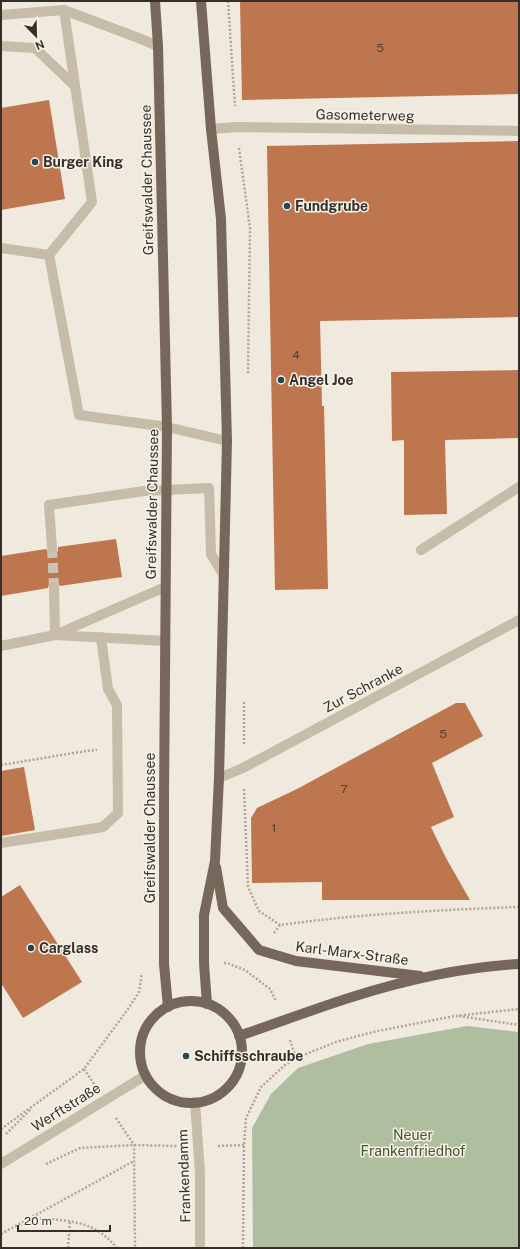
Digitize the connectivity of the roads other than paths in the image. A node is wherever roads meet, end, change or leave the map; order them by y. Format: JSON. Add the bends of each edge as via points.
{"nodes":[{"id":1,"x":155,"y":1,"type":"edge"},
{"id":2,"x":201,"y":1,"type":"edge"},
{"id":3,"x":64,"y":10,"type":"junction"},
{"id":4,"x":1,"y":15,"type":"edge"},
{"id":5,"x":1,"y":46,"type":"edge"},
{"id":6,"x":158,"y":46,"type":"junction"},
{"id":7,"x":75,"y":86,"type":"junction"},
{"id":8,"x":211,"y":129,"type":"junction"},
{"id":9,"x":519,"y":131,"type":"edge"},
{"id":10,"x":1,"y":248,"type":"edge"},
{"id":11,"x":49,"y":255,"type":"junction"},
{"id":12,"x":167,"y":427,"type":"junction"},
{"id":13,"x":227,"y":441,"type":"junction"},
{"id":14,"x":519,"y":487,"type":"edge"},
{"id":15,"x":167,"y":489,"type":"junction"},
{"id":16,"x":52,"y":548,"type":"tunnel mouth"},
{"id":17,"x":421,"y":550,"type":"dead end"},
{"id":18,"x":224,"y":576,"type":"junction"},
{"id":19,"x":165,"y":586,"type":"junction"},
{"id":20,"x":54,"y":587,"type":"tunnel mouth"},
{"id":21,"x":519,"y":620,"type":"edge"},
{"id":22,"x":55,"y":636,"type":"junction"},
{"id":23,"x":101,"y":637,"type":"junction"},
{"id":24,"x":165,"y":641,"type":"junction"},
{"id":25,"x":1,"y":646,"type":"edge"},
{"id":26,"x":219,"y":778,"type":"junction"},
{"id":27,"x":1,"y":844,"type":"edge"},
{"id":28,"x":215,"y":861,"type":"junction"},
{"id":29,"x":519,"y":964,"type":"edge"},
{"id":30,"x":426,"y":977,"type":"junction"},
{"id":31,"x":207,"y":1004,"type":"junction"},
{"id":32,"x":168,"y":1007,"type":"junction"},
{"id":33,"x":239,"y":1036,"type":"junction"},
{"id":34,"x":146,"y":1075,"type":"junction"},
{"id":35,"x":195,"y":1102,"type":"junction"},
{"id":36,"x":1,"y":1164,"type":"edge"},
{"id":37,"x":200,"y":1248,"type":"edge"}],
"edges":[{"from":1,"to":6,"type":"main road","name":"Greifswalder Chaussee"},
{"from":2,"to":8,"type":"main road"},
{"from":3,"to":4,"type":"street"},
{"from":3,"to":6,"type":"street"},
{"from":3,"to":7,"type":"street"},
{"from":5,"to":7,"type":"street","via":[[35,48]]},
{"from":6,"to":12,"type":"main road","name":"Greifswalder Chaussee"},
{"from":7,"to":11,"type":"street","via":[[92,202]]},
{"from":8,"to":9,"type":"street","name":"Gasometerweg","via":[[237,127]]},
{"from":8,"to":13,"type":"main road","via":[[221,219]]},
{"from":10,"to":11,"type":"street"},
{"from":11,"to":12,"type":"street","via":[[79,415]]},
{"from":12,"to":13,"type":"street"},
{"from":12,"to":15,"type":"main road","name":"Greifswalder Chaussee"},
{"from":13,"to":18,"type":"main road"},
{"from":14,"to":17,"type":"street"},
{"from":15,"to":16,"type":"street","via":[[49,505]]},
{"from":15,"to":18,"type":"street","via":[[210,488],[211,554]]},
{"from":15,"to":19,"type":"main road","name":"Greifswalder Chaussee"},
{"from":18,"to":26,"type":"main road"},
{"from":19,"to":22,"type":"street"},
{"from":19,"to":24,"type":"main road","name":"Greifswalder Chaussee"},
{"from":20,"to":22,"type":"street"},
{"from":21,"to":26,"type":"street","name":"Zur Schranke","via":[[243,768]]},
{"from":22,"to":23,"type":"street"},
{"from":22,"to":25,"type":"street"},
{"from":23,"to":24,"type":"street"},
{"from":23,"to":27,"type":"street","via":[[108,689],[117,706],[118,813],[102,827]]},
{"from":24,"to":32,"type":"main road","name":"Greifswalder Chaussee","via":[[164,964]]},
{"from":26,"to":28,"type":"main road"},
{"from":28,"to":30,"type":"main road","name":"Karl-Marx-Straße","via":[[223,908],[259,950],[296,962]]},
{"from":28,"to":31,"type":"main road","via":[[204,915]]},
{"from":29,"to":30,"type":"main road","name":"Karl-Marx-Straße"},
{"from":30,"to":33,"type":"main road","name":"Karl-Marx-Straße","via":[[352,997]]},
{"from":31,"to":32,"type":"main road","via":[[194,1001]]},
{"from":31,"to":33,"type":"main road","via":[[221,1011],[232,1022]]},
{"from":32,"to":34,"type":"main road","via":[[152,1019],[143,1036],[140,1056]]},
{"from":33,"to":35,"type":"main road","via":[[242,1051],[240,1066],[234,1080],[210,1099]]},
{"from":34,"to":35,"type":"main road","via":[[154,1087],[166,1096],[180,1101]]},
{"from":34,"to":36,"type":"street","name":"Werftstraße"},
{"from":35,"to":37,"type":"street","name":"Frankendamm","via":[[200,1174]]}]}
